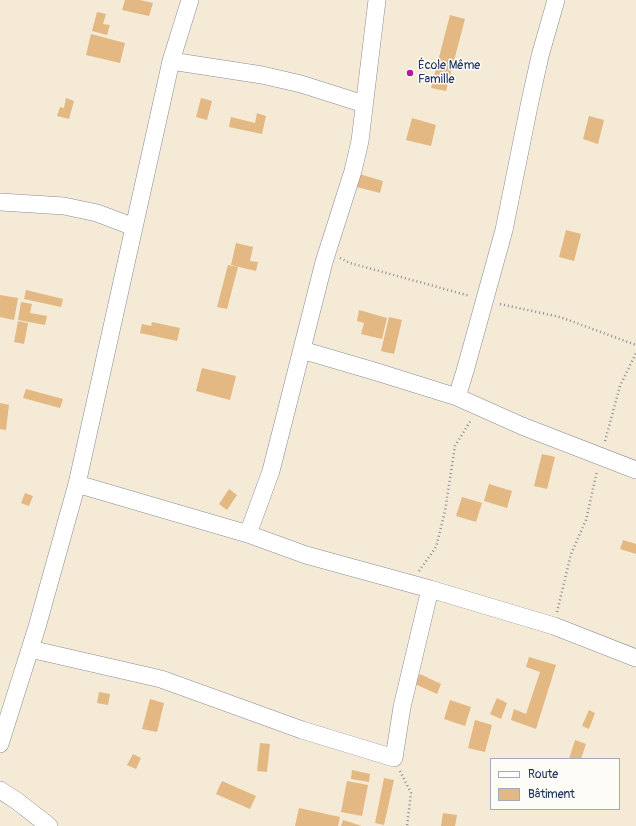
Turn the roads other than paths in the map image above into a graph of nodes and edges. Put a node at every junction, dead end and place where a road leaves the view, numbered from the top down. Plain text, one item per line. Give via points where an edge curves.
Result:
1 (190, 0) edge
2 (377, 0) edge
3 (556, 0) edge
4 (171, 61) junction
5 (364, 104) junction
6 (0, 202) edge
7 (134, 226) junction
8 (302, 350) junction
9 (457, 397) junction
10 (636, 470) edge
11 (77, 484) junction
12 (248, 534) junction
13 (430, 589) junction
14 (30, 649) junction
15 (636, 658) edge
16 (3, 726) edge
17 (0, 744) edge
18 (0, 790) edge
19 (49, 826) edge

1 - 4 street
2 - 5 street
3 - 9 street via 530,99 504,230
4 - 5 street via 262,75 301,84
4 - 7 street
5 - 8 street via 360,141 353,171 327,252
6 - 7 street via 64,206 97,213
7 - 11 street
8 - 9 street
8 - 12 street via 271,471
9 - 10 street
11 - 12 street
11 - 14 street
12 - 13 street via 306,554
13 - 14 street via 402,707 394,758 302,730 161,679
13 - 15 street via 554,626
14 - 16 street
16 - 17 street
18 - 19 street

